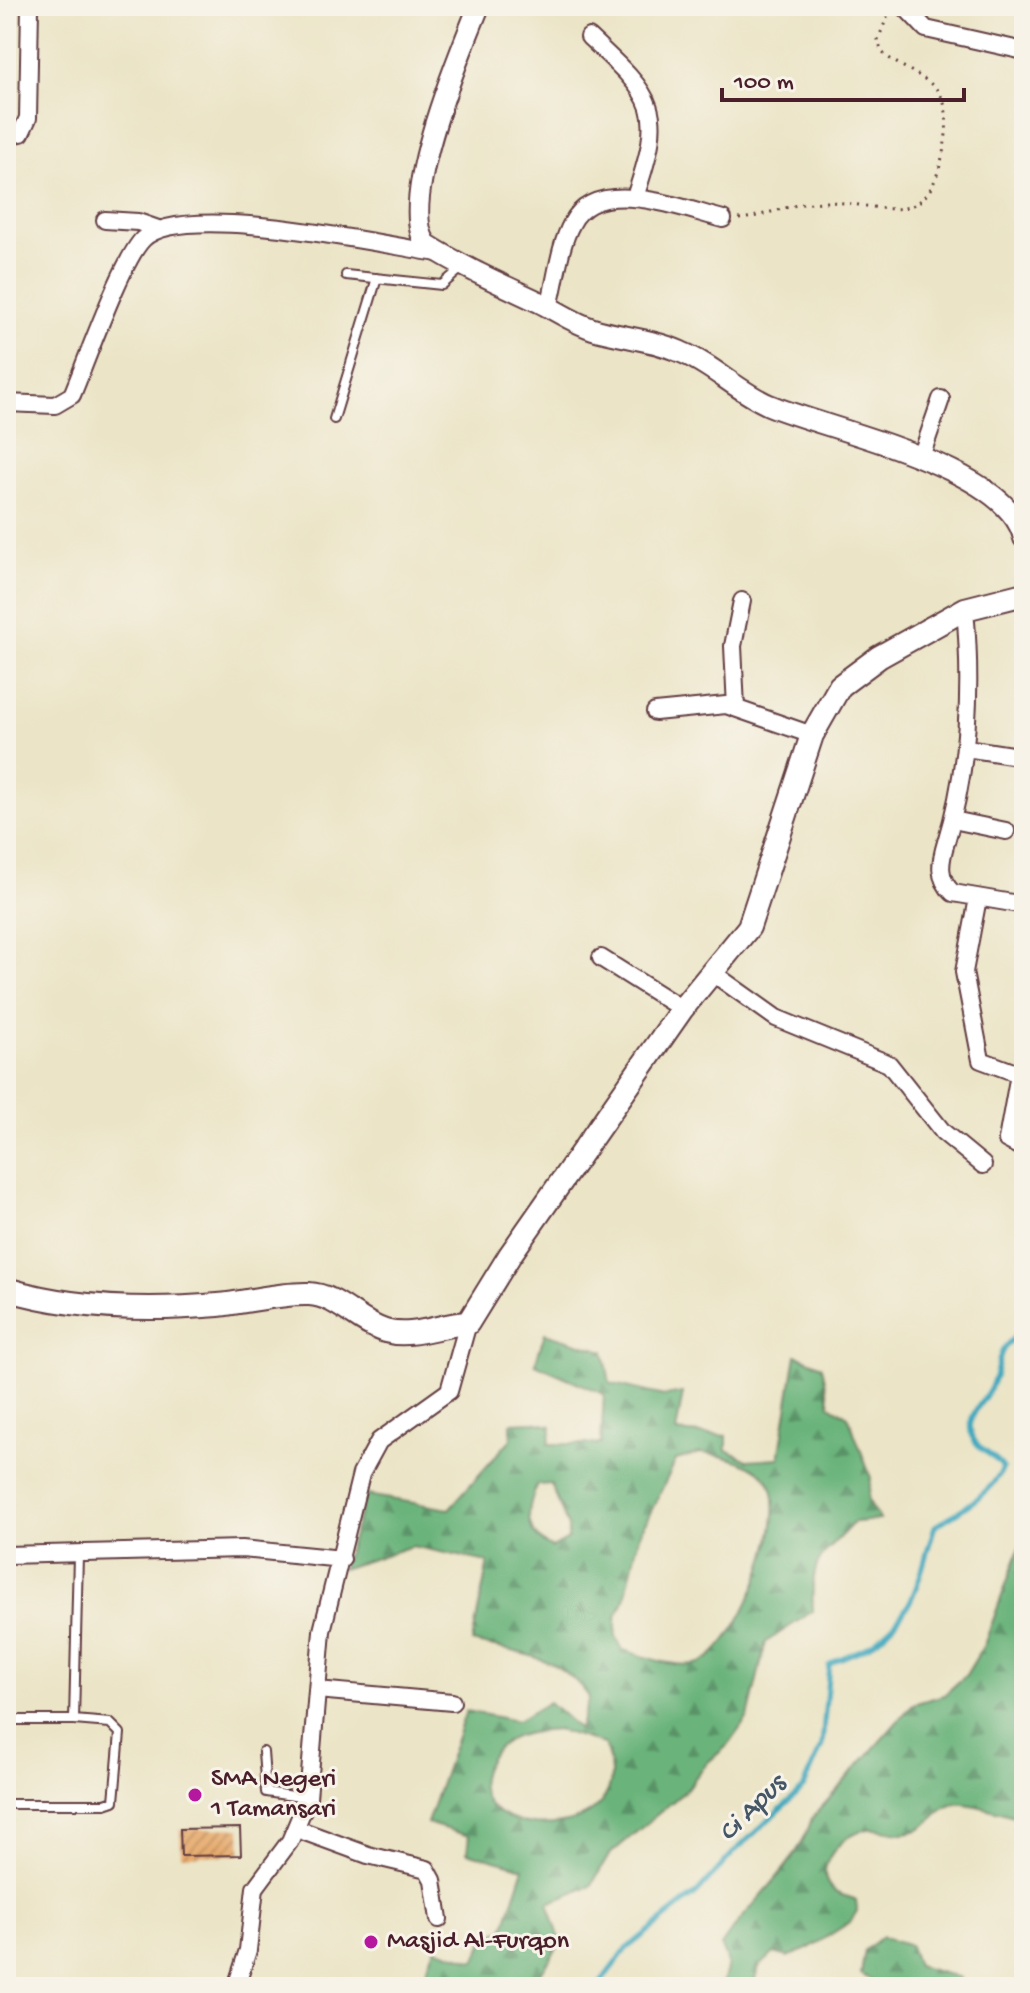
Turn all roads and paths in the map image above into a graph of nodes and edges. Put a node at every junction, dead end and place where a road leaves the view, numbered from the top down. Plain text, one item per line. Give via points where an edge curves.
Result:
1 (30, 6) edge
2 (479, 6) edge
3 (892, 6) edge
4 (904, 6) edge
5 (589, 37) dead end
6 (1024, 51) edge
7 (6, 136) edge
8 (635, 197) junction
9 (723, 219) joint
10 (105, 220) dead end
11 (158, 229) junction
12 (442, 254) junction
13 (465, 266) junction
14 (346, 275) dead end
15 (377, 278) junction
16 (549, 307) junction
17 (941, 399) dead end
18 (6, 403) edge
19 (334, 419) dead end
20 (921, 457) junction
21 (1024, 538) edge
22 (1024, 594) edge
23 (742, 601) dead end
24 (965, 609) junction
25 (736, 708) junction
26 (655, 712) dead end
27 (812, 735) junction
28 (966, 748) junction
29 (1024, 757) edge
30 (953, 820) junction
31 (1006, 831) dead end
32 (978, 898) junction
33 (1024, 905) edge
34 (601, 958) dead end
35 (710, 971) junction
36 (682, 1009) junction
37 (1021, 1075) edge
38 (1024, 1149) edge
39 (983, 1165) dead end
40 (6, 1289) edge
41 (468, 1323) junction
42 (6, 1555) edge
43 (78, 1555) junction
44 (342, 1559) junction
45 (317, 1690) junction
46 (452, 1702) dead end
47 (6, 1720) edge
48 (74, 1720) junction
49 (263, 1752) dead end
50 (308, 1798) junction
51 (6, 1804) edge
52 (297, 1829) junction
53 (439, 1919) dead end
54 (236, 1987) edge

1 - 7 street via 28,118 21,133
2 - 12 street via 437,117 416,218 426,244
3 - 9 path via 878,40 881,51 932,86 944,102 946,140 931,192 924,200 898,208 811,203
4 - 6 street via 926,29
5 - 8 street via 649,102 654,120 651,151
8 - 9 street
8 - 16 street via 597,201 577,214
10 - 11 street
11 - 12 street via 236,223
11 - 18 street via 135,249 72,395 55,405
12 - 13 street
13 - 15 lane via 442,285
13 - 16 street
14 - 15 lane
15 - 19 lane
16 - 20 street via 595,329 648,339 696,358 738,390 781,410
17 - 20 street
20 - 21 street via 1001,502 1018,518
22 - 24 main road
23 - 25 street via 733,646
24 - 27 main road via 851,676 831,698
24 - 28 street via 970,661
25 - 26 street via 717,704
25 - 27 street
27 - 35 main road via 755,917
28 - 29 street
28 - 30 street
30 - 31 street
30 - 32 street via 940,864 945,885 953,893
32 - 33 street
32 - 37 street via 964,972 981,1060
34 - 36 street
35 - 36 main road
35 - 39 street via 776,1018 889,1064 943,1132
36 - 41 main road
37 - 38 street via 1007,1140
40 - 41 main road via 101,1306 154,1307 312,1294 388,1332 416,1334 443,1324
41 - 44 street via 449,1391 371,1452
42 - 43 street
43 - 44 street via 242,1549
43 - 48 lane
44 - 45 street via 326,1609
45 - 46 street
45 - 50 street
47 - 48 lane
48 - 51 lane via 110,1723 120,1733 114,1801
49 - 50 lane via 266,1792
50 - 52 street
52 - 53 street via 427,1869
52 - 54 street via 255,1888 248,1950

